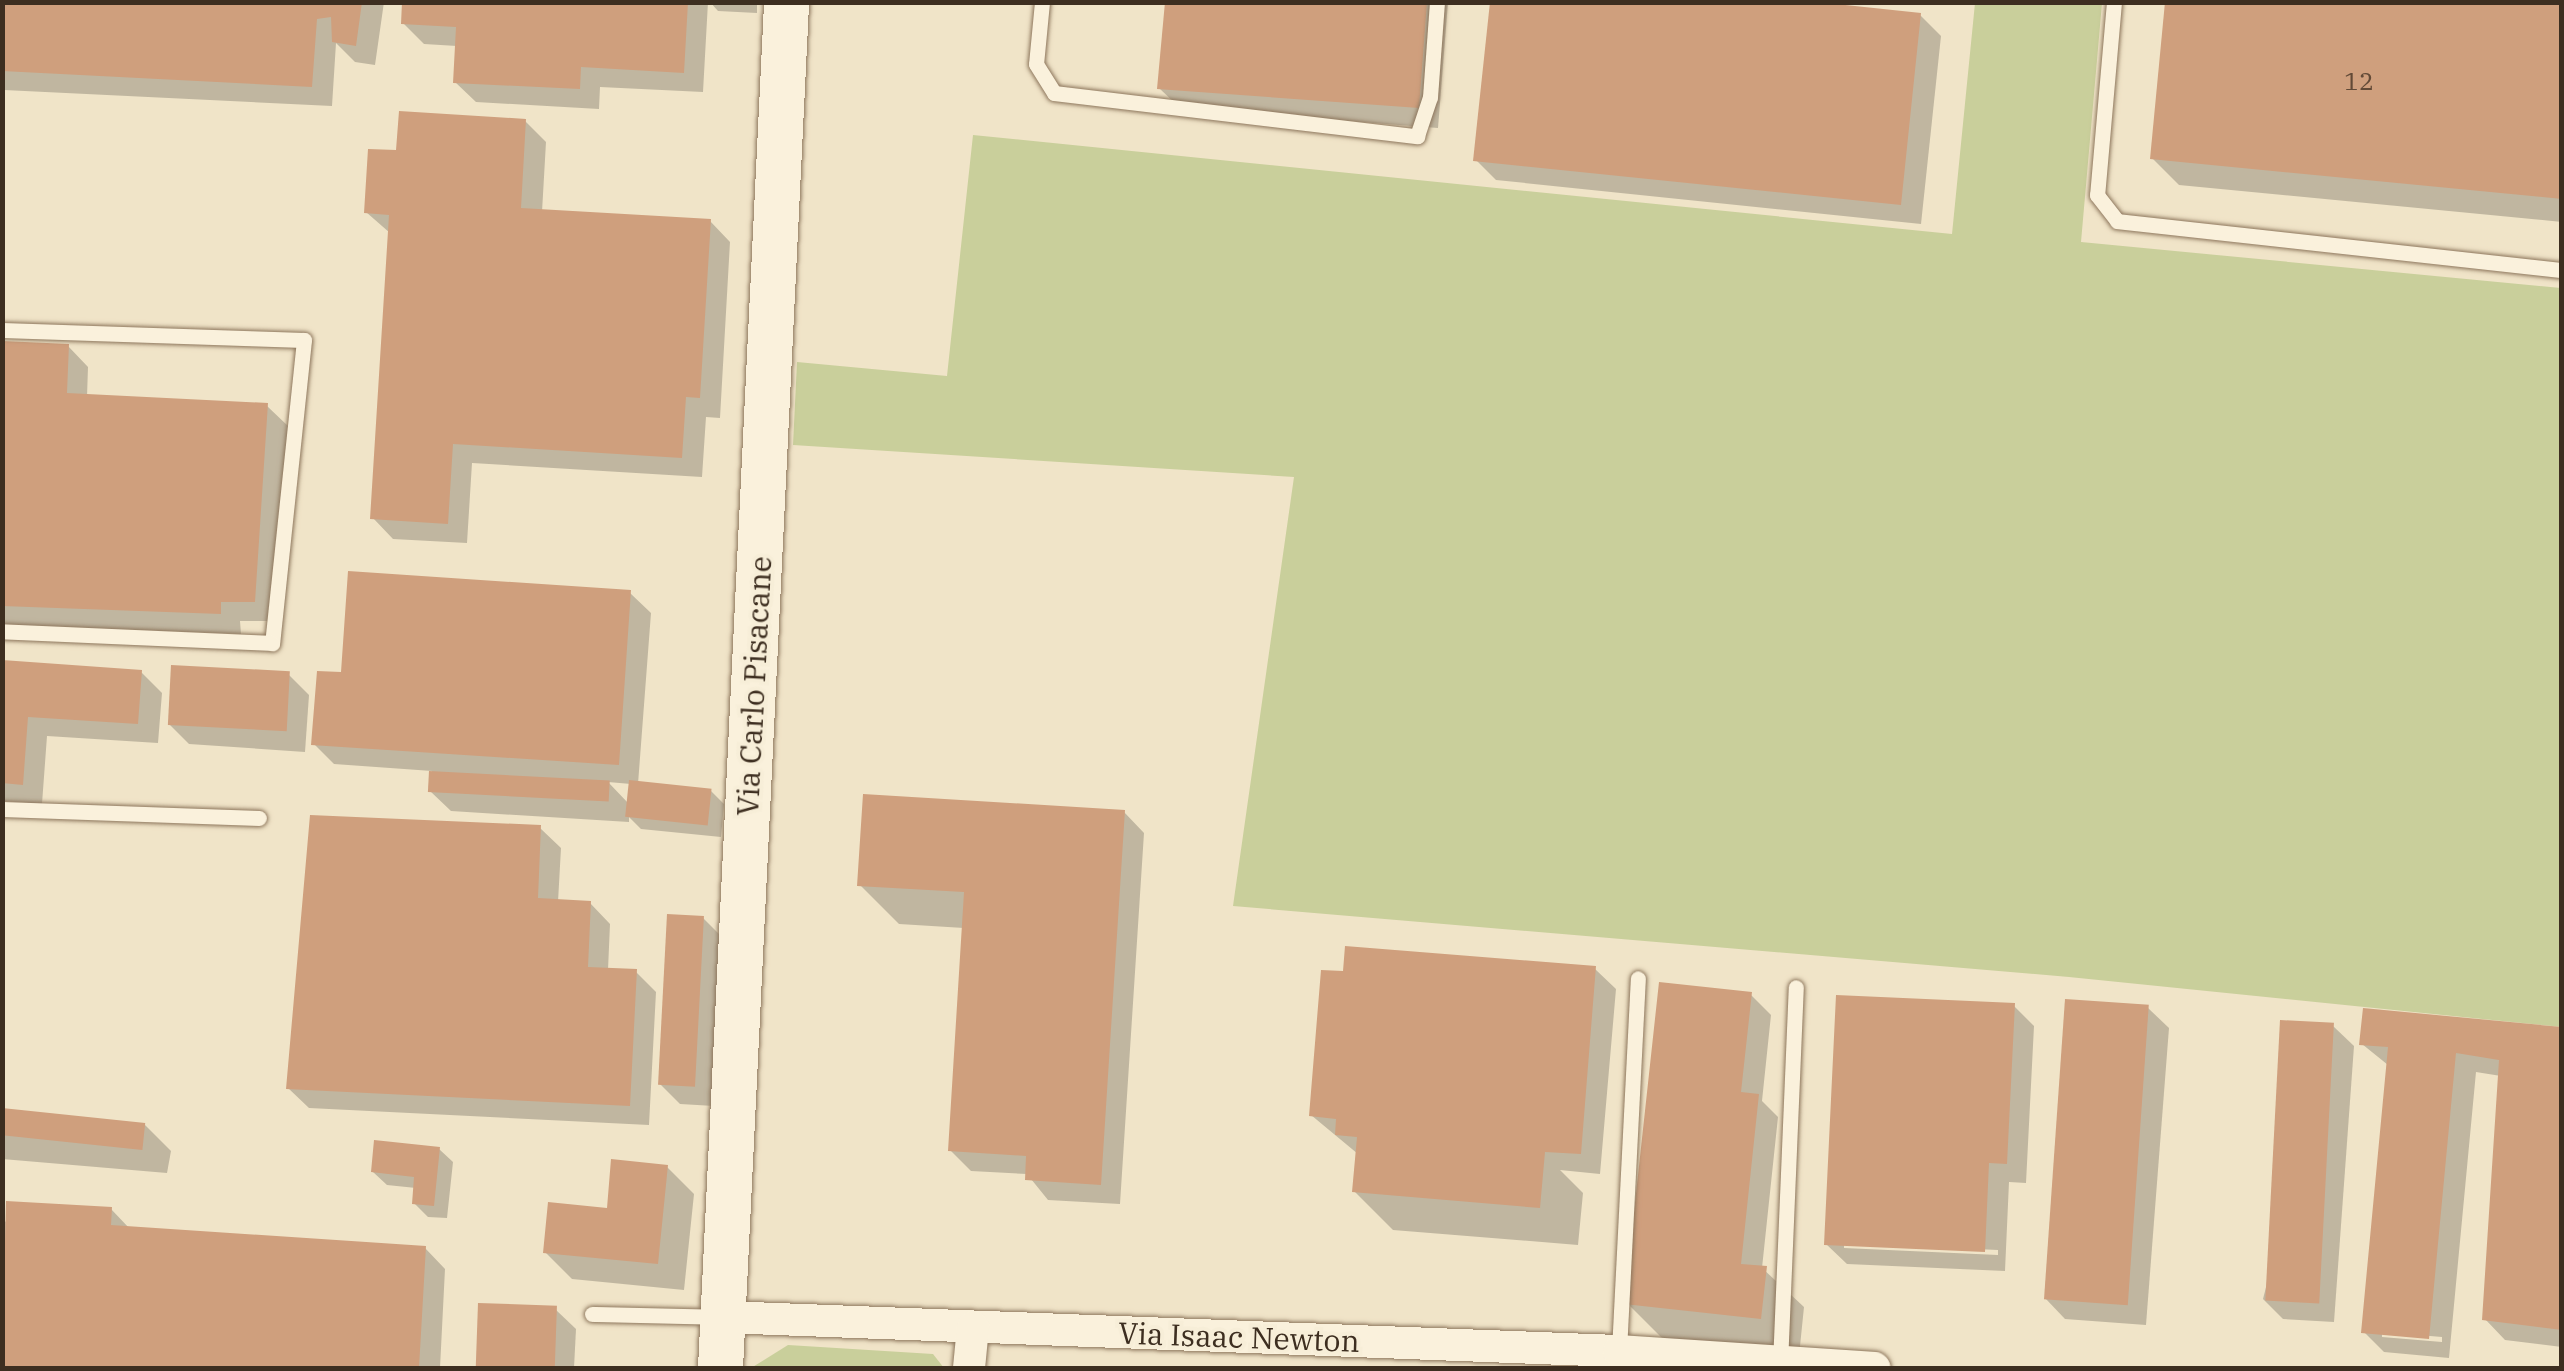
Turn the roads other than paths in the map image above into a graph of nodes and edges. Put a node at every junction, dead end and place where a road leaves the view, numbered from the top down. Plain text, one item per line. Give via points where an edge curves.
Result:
1 (786, 2) edge
2 (1042, 2) edge
3 (1437, 2) edge
4 (2114, 2) edge
5 (2562, 270) edge
6 (2, 330) edge
7 (2, 632) edge
8 (2, 808) edge
9 (259, 818) dead end
10 (1638, 978) dead end
11 (1796, 987) dead end
12 (592, 1314) dead end
13 (724, 1318) junction
14 (973, 1326) junction
15 (1619, 1350) junction
16 (1780, 1364) junction
17 (720, 1368) edge
18 (969, 1368) edge
19 (1874, 1368) edge

1 - 13 street, Via Carlo Pisacane
2 - 3 lane via 1036,64 1054,93 1417,136 1430,97
4 - 5 lane via 2097,195 2117,222
6 - 7 lane via 304,340 272,643
8 - 9 lane
10 - 15 lane
11 - 16 lane
12 - 13 lane
13 - 14 street, Via Isaac Newton
13 - 17 street, Via Carlo Pisacane
14 - 15 street, Via Isaac Newton
14 - 18 street
15 - 16 street, Via Isaac Newton
16 - 19 street, Via Isaac Newton

